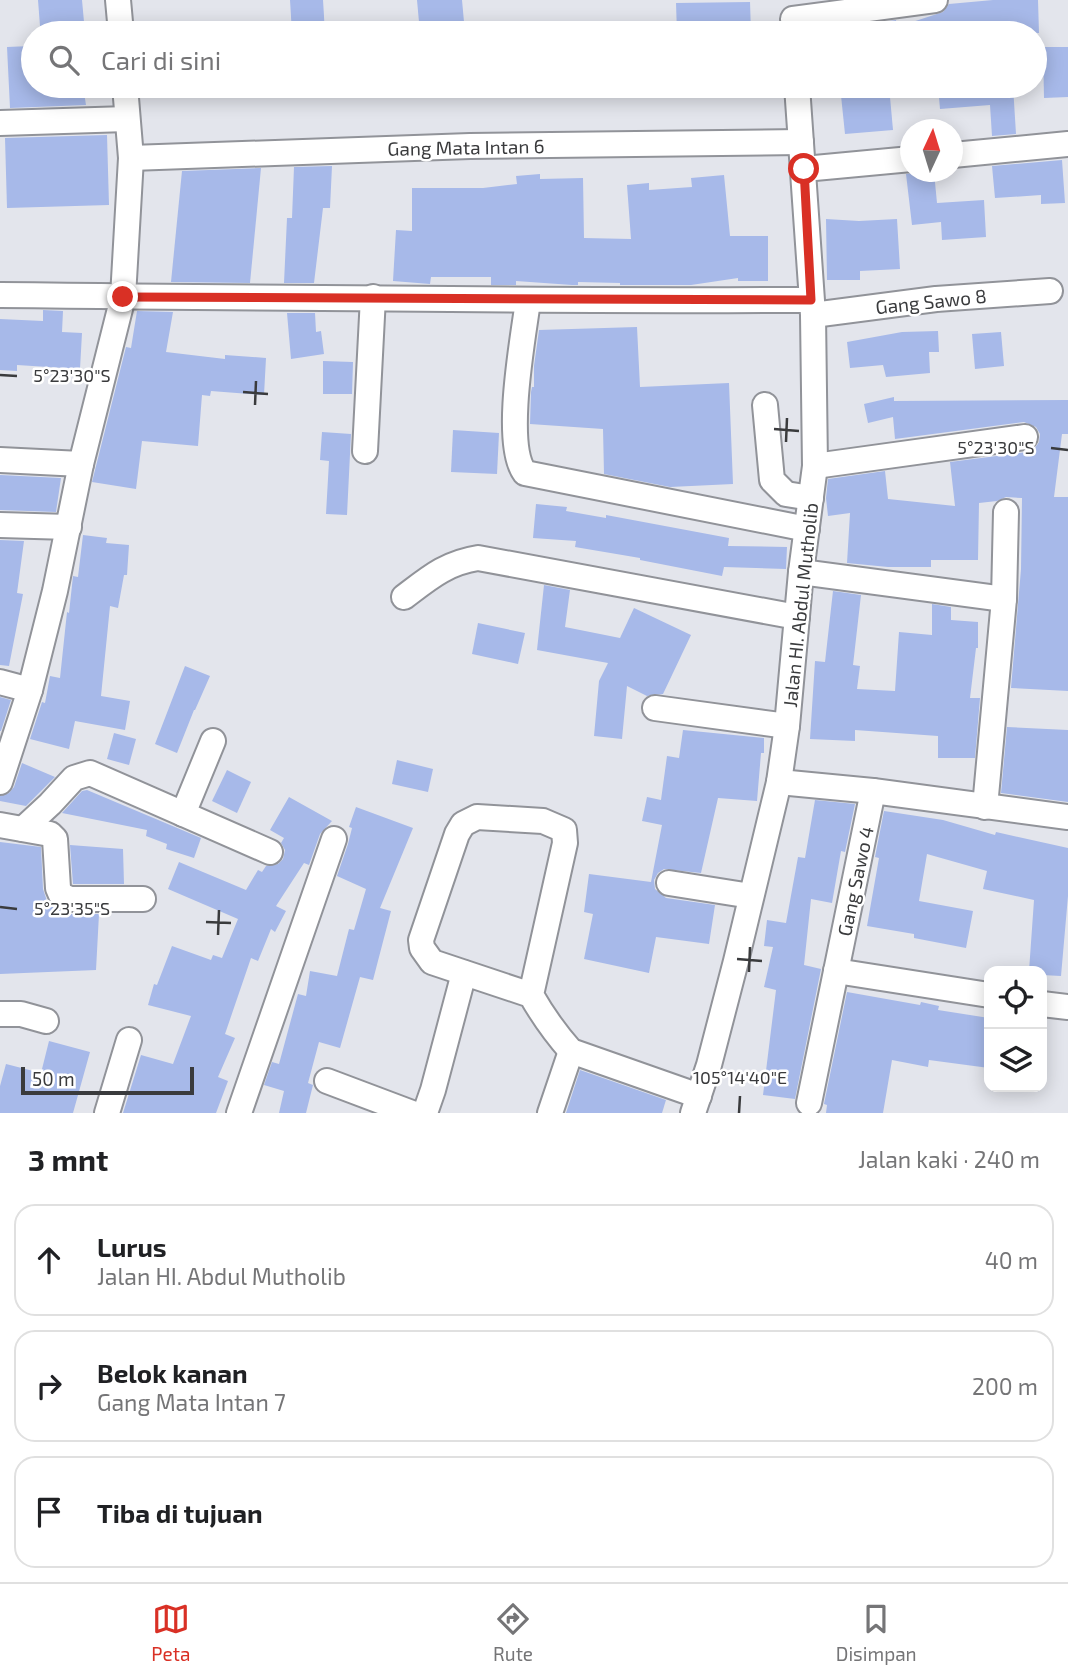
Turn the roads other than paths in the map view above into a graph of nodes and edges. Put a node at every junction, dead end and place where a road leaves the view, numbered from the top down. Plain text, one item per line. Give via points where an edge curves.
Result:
1 (118, 0) edge
2 (935, 0) edge
3 (793, 18) edge
4 (120, 21) edge
5 (126, 98) edge
6 (798, 98) edge
7 (127, 119) junction
8 (0, 122) edge
9 (801, 142) junction
10 (1068, 144) edge
11 (963, 154) edge
12 (131, 158) junction
13 (900, 160) edge
14 (804, 169) junction
15 (1050, 291) dead end
16 (0, 295) edge
17 (123, 297) junction
18 (373, 297) junction
19 (527, 301) junction
20 (812, 307) junction
21 (765, 405) dead end
22 (1025, 437) dead end
23 (365, 451) dead end
24 (0, 460) edge
25 (81, 464) junction
26 (815, 466) junction
27 (811, 498) junction
28 (1006, 512) dead end
29 (0, 525) edge
30 (69, 527) junction
31 (807, 529) junction
32 (801, 572) junction
33 (404, 597) dead end
34 (1004, 598) junction
35 (797, 617) junction
36 (0, 682) edge
37 (30, 690) junction
38 (655, 708) dead end
39 (787, 726) junction
40 (213, 741) dead end
41 (0, 782) edge
42 (779, 782) junction
43 (873, 791) junction
44 (985, 807) junction
45 (183, 814) junction
46 (1068, 817) edge
47 (12, 827) edge
48 (334, 839) dead end
49 (270, 852) dead end
50 (669, 883) dead end
51 (751, 896) junction
52 (143, 899) dead end
53 (836, 971) junction
54 (464, 973) junction
55 (984, 994) edge
56 (531, 995) junction
57 (1047, 1005) edge
58 (1068, 1007) edge
59 (0, 1014) edge
60 (46, 1021) dead end
61 (129, 1040) dead end
62 (572, 1051) junction
63 (327, 1081) dead end
64 (809, 1103) dead end
65 (696, 1104) edge
66 (107, 1113) edge
67 (239, 1113) edge
68 (411, 1113) edge
69 (425, 1113) edge
70 (550, 1113) edge

1 - 4 street
2 - 3 street
5 - 7 street
6 - 9 street, Jalan HI. Abdul Mutholib
7 - 8 street
7 - 12 street
9 - 12 street, Gang Mata Intan 6 via 470,146
9 - 14 street, Jalan HI. Abdul Mutholib
10 - 11 street
12 - 17 street
13 - 14 street
14 - 20 street, Jalan HI. Abdul Mutholib
15 - 20 street, Gang Sawo 8
16 - 17 street, Gang Sawo 8
17 - 18 street, Gang Sawo 8
17 - 25 street
18 - 19 street, Gang Sawo 8
18 - 23 street
19 - 20 street, Gang Sawo 8
19 - 31 street via 515,405 518,456 525,474
20 - 26 street, Jalan HI. Abdul Mutholib
21 - 27 street via 772,480 786,494
22 - 26 street
24 - 25 street
25 - 30 street
26 - 27 street, Jalan HI. Abdul Mutholib
27 - 31 street, Jalan HI. Abdul Mutholib
28 - 34 street
29 - 30 street
30 - 37 street
31 - 32 street, Jalan HI. Abdul Mutholib
32 - 34 street
32 - 35 street, Jalan HI. Abdul Mutholib
33 - 35 street via 442,569 478,558
34 - 44 street
35 - 39 street, Jalan HI. Abdul Mutholib
36 - 37 street
37 - 41 street
38 - 39 street
39 - 42 street, Jalan HI. Abdul Mutholib
40 - 45 street
42 - 43 street
42 - 51 street, Jalan HI. Abdul Mutholib
43 - 44 street
43 - 53 street, Gang Sawo 4
44 - 46 street
45 - 47 street via 90,773 74,778 50,804
45 - 49 street
47 - 52 street via 55,839 61,895 70,899
48 - 67 street
50 - 51 street
51 - 65 street, Jalan HI. Abdul Mutholib
53 - 55 street
53 - 64 street, Gang Sawo 4
54 - 56 street
54 - 56 street via 432,962 421,940 457,834 463,824 477,817 543,821 564,830 565,843
54 - 69 street
56 - 62 street
57 - 58 street
59 - 60 street
61 - 66 street
62 - 65 street
62 - 70 street
63 - 68 street

